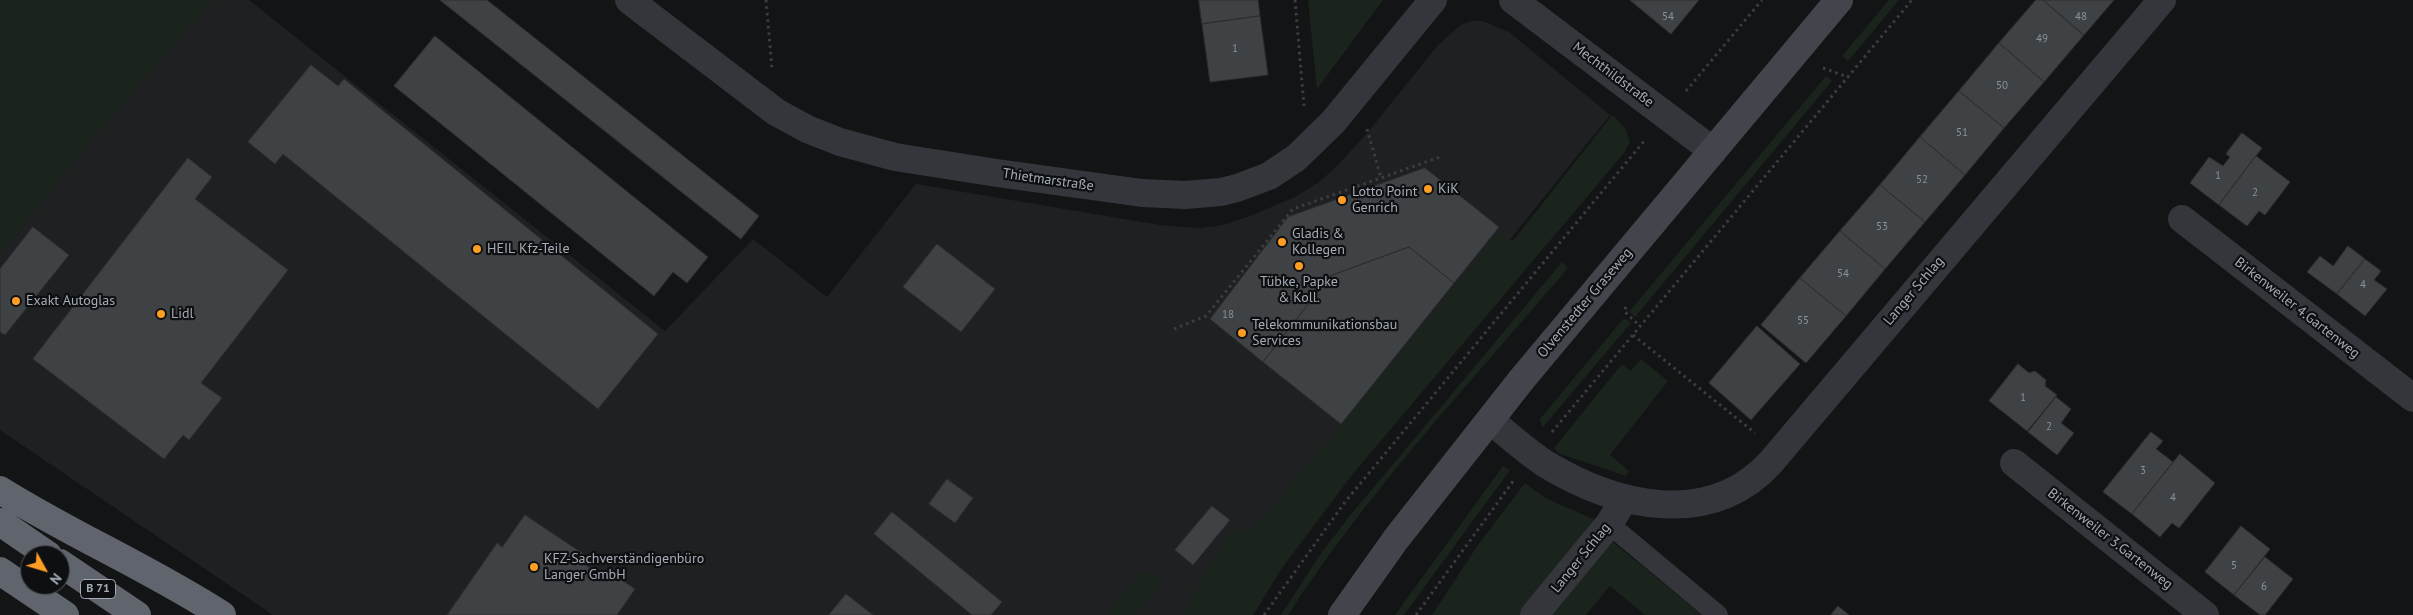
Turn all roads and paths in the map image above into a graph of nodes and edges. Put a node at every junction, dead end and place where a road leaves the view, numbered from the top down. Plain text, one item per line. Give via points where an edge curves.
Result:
1 (629, 0) edge
2 (766, 0) edge
3 (1295, 0) edge
4 (1433, 0) edge
5 (1513, 0) edge
6 (1762, 0) edge
7 (1839, 0) edge
8 (1912, 0) edge
9 (2162, 0) edge
10 (1687, 90) dead end
11 (776, 112) junction
12 (1367, 128) dead end
13 (1642, 144) dead end
14 (1307, 149) junction
15 (1713, 151) junction
16 (1440, 157) dead end
17 (1381, 178) junction
18 (2182, 219) dead end
19 (1174, 329) dead end
20 (1633, 335) junction
21 (2413, 398) edge
22 (1490, 420) junction
23 (1547, 438) dead end
24 (1762, 438) dead end
25 (2014, 463) dead end
26 (1518, 474) dead end
27 (0, 490) edge
28 (1625, 498) junction
29 (0, 522) edge
30 (1609, 524) junction
31 (33, 545) edge
32 (70, 570) edge
33 (0, 571) edge
34 (65, 615) edge
35 (137, 615) edge
36 (222, 615) edge
37 (1264, 615) edge
38 (1342, 615) edge
39 (1416, 615) edge
40 (1534, 615) edge
41 (1718, 615) edge
42 (2205, 615) edge

1 - 11 street, Thietmarstraße
2 - 11 path
3 - 14 path
4 - 14 street, Thietmarstraße
5 - 15 street, Mechthildstraße
6 - 10 path
7 - 15 main road, Olvenstedter Graseweg
8 - 20 path
9 - 28 street, Langer Schlag via 1757,477 1737,490 1703,503 1668,505
11 - 14 street, Thietmarstraße via 840,142 895,157 1156,194 1203,194 1237,188 1284,168
12 - 17 path
13 - 37 path via 1345,502
15 - 22 main road, Olvenstedter Graseweg
16 - 17 path
17 - 19 path via 1292,209 1206,316
18 - 21 street, Birkenweiler 4.Gartenweg
20 - 23 path
20 - 24 path
22 - 28 street, Langer Schlag via 1533,455 1567,476
22 - 38 main road, Olvenstedter Graseweg via 1396,539
25 - 42 street, Birkenweiler 3.Gartenweg
26 - 39 path
27 - 36 highway
28 - 30 street, Langer Schlag
29 - 31 highway
30 - 40 street, Langer Schlag
30 - 41 lane
32 - 35 highway, B 71
33 - 34 highway

